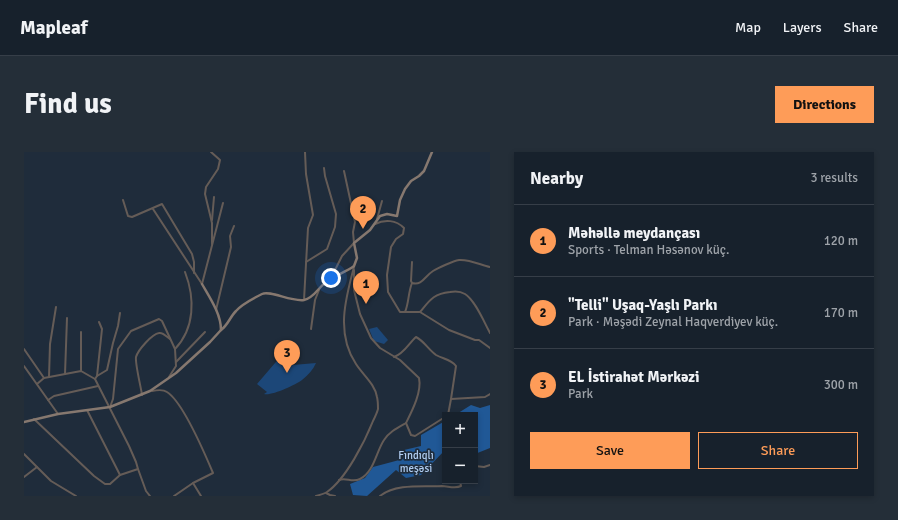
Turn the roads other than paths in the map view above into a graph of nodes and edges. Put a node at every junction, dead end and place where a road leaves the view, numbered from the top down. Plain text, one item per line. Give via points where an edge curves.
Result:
1 (211, 152) edge
2 (305, 152) edge
3 (432, 152) edge
4 (324, 168) dead end
5 (344, 171) dead end
6 (214, 197) dead end
7 (123, 200) dead end
8 (382, 201) dead end
9 (223, 203) dead end
10 (153, 209) junction
11 (377, 219) junction
12 (212, 223) junction
13 (375, 224) junction
14 (234, 226) dead end
15 (354, 243) junction
16 (212, 244) junction
17 (306, 262) junction
18 (412, 262) dead end
19 (490, 267) edge
20 (354, 268) junction
21 (184, 272) dead end
22 (194, 273) junction
23 (331, 278) junction
24 (412, 283) junction
25 (202, 284) junction
26 (320, 288) junction
27 (304, 300) junction
28 (56, 307) dead end
29 (216, 311) junction
30 (405, 312) junction
31 (420, 312) junction
32 (120, 313) dead end
33 (66, 318) dead end
34 (99, 322) dead end
35 (310, 329) dead end
36 (221, 330) junction
37 (81, 332) dead end
38 (205, 332) dead end
39 (490, 332) edge
40 (171, 340) junction
41 (490, 348) edge
42 (24, 349) edge
43 (175, 349) junction
44 (394, 357) junction
45 (176, 362) junction
46 (24, 366) edge
47 (81, 371) junction
48 (65, 374) junction
49 (97, 376) junction
50 (49, 377) junction
51 (44, 378) junction
52 (168, 378) junction
53 (96, 379) junction
54 (37, 384) junction
55 (99, 386) junction
56 (150, 391) junction
57 (490, 394) edge
58 (142, 395) junction
59 (451, 399) junction
60 (48, 400) junction
61 (110, 407) junction
62 (87, 410) junction
63 (449, 412) edge
64 (58, 414) junction
65 (34, 419) junction
66 (442, 420) edge
67 (24, 422) edge
68 (406, 423) junction
69 (24, 454) edge
70 (490, 465) edge
71 (478, 466) edge
72 (37, 467) junction
73 (138, 469) junction
74 (120, 475) junction
75 (24, 477) edge
76 (339, 480) junction
77 (193, 483) junction
78 (461, 484) edge
79 (326, 493) junction
80 (76, 496) edge
81 (150, 496) edge
82 (175, 496) edge
83 (201, 496) edge
84 (316, 496) edge
85 (335, 496) edge
86 (380, 496) edge

1 - 12 street via 220,160 218,169 206,187
2 - 17 street via 313,215 308,228
3 - 11 street via 424,171 405,189 397,216 384,214
4 - 17 street via 336,214 335,227 327,249
5 - 15 street via 355,222
6 - 12 street
7 - 10 street via 130,217
8 - 11 street
9 - 16 street
10 - 22 street
10 - 22 street via 162,204 192,254
11 - 13 street
12 - 16 street
13 - 15 street
13 - 30 street via 389,221 404,227 403,234 390,247 387,275 388,292 400,312
14 - 29 street
15 - 20 street via 357,258
15 - 23 street via 342,256
16 - 25 street
17 - 27 street
18 - 24 street
19 - 24 street via 461,260 433,271 419,283
20 - 23 street
20 - 44 street via 354,290 360,314 371,338
20 - 76 street via 345,304 345,339 356,364 376,394 378,410 364,442
21 - 43 street via 192,311 187,330
22 - 25 street
23 - 26 street
24 - 30 street
25 - 29 street
26 - 27 street
26 - 35 street via 315,300
27 - 36 street via 266,293 239,308
28 - 50 street via 50,344
29 - 36 street
30 - 31 street
31 - 39 street via 436,295 460,292 469,298
31 - 41 street via 449,330 479,340
32 - 49 street via 107,370
33 - 48 street
34 - 49 street via 102,329
36 - 52 street
37 - 47 street
38 - 45 street
40 - 43 street
40 - 58 street via 162,333 157,333 138,352 136,358
40 - 61 street via 162,320 158,319 131,330 118,349
42 - 51 street
43 - 45 street
44 - 59 street via 406,349 416,337 435,354 454,363 456,366
44 - 68 street via 420,381
45 - 52 street
46 - 54 street
47 - 48 street
47 - 53 street
48 - 50 street
49 - 53 street
50 - 51 street
51 - 54 street
52 - 56 street
53 - 55 street
54 - 60 street
55 - 60 street via 54,396
55 - 61 street
56 - 58 street
56 - 77 street via 167,392 177,403 201,444 213,473
57 - 59 street via 485,397
58 - 61 street
59 - 63 street
60 - 64 street
61 - 62 street
61 - 73 street
62 - 64 street
62 - 74 street
64 - 65 street
65 - 67 street
65 - 74 street via 89,472 103,482 110,484
66 - 68 street via 413,436
68 - 76 street via 390,432 363,477 353,481
69 - 72 street
70 - 71 street
72 - 75 street
72 - 80 street via 51,481
73 - 74 street
73 - 81 street
76 - 79 street
77 - 82 street
77 - 83 street
78 - 86 street via 458,488 410,487 388,491
79 - 84 street
79 - 85 street

